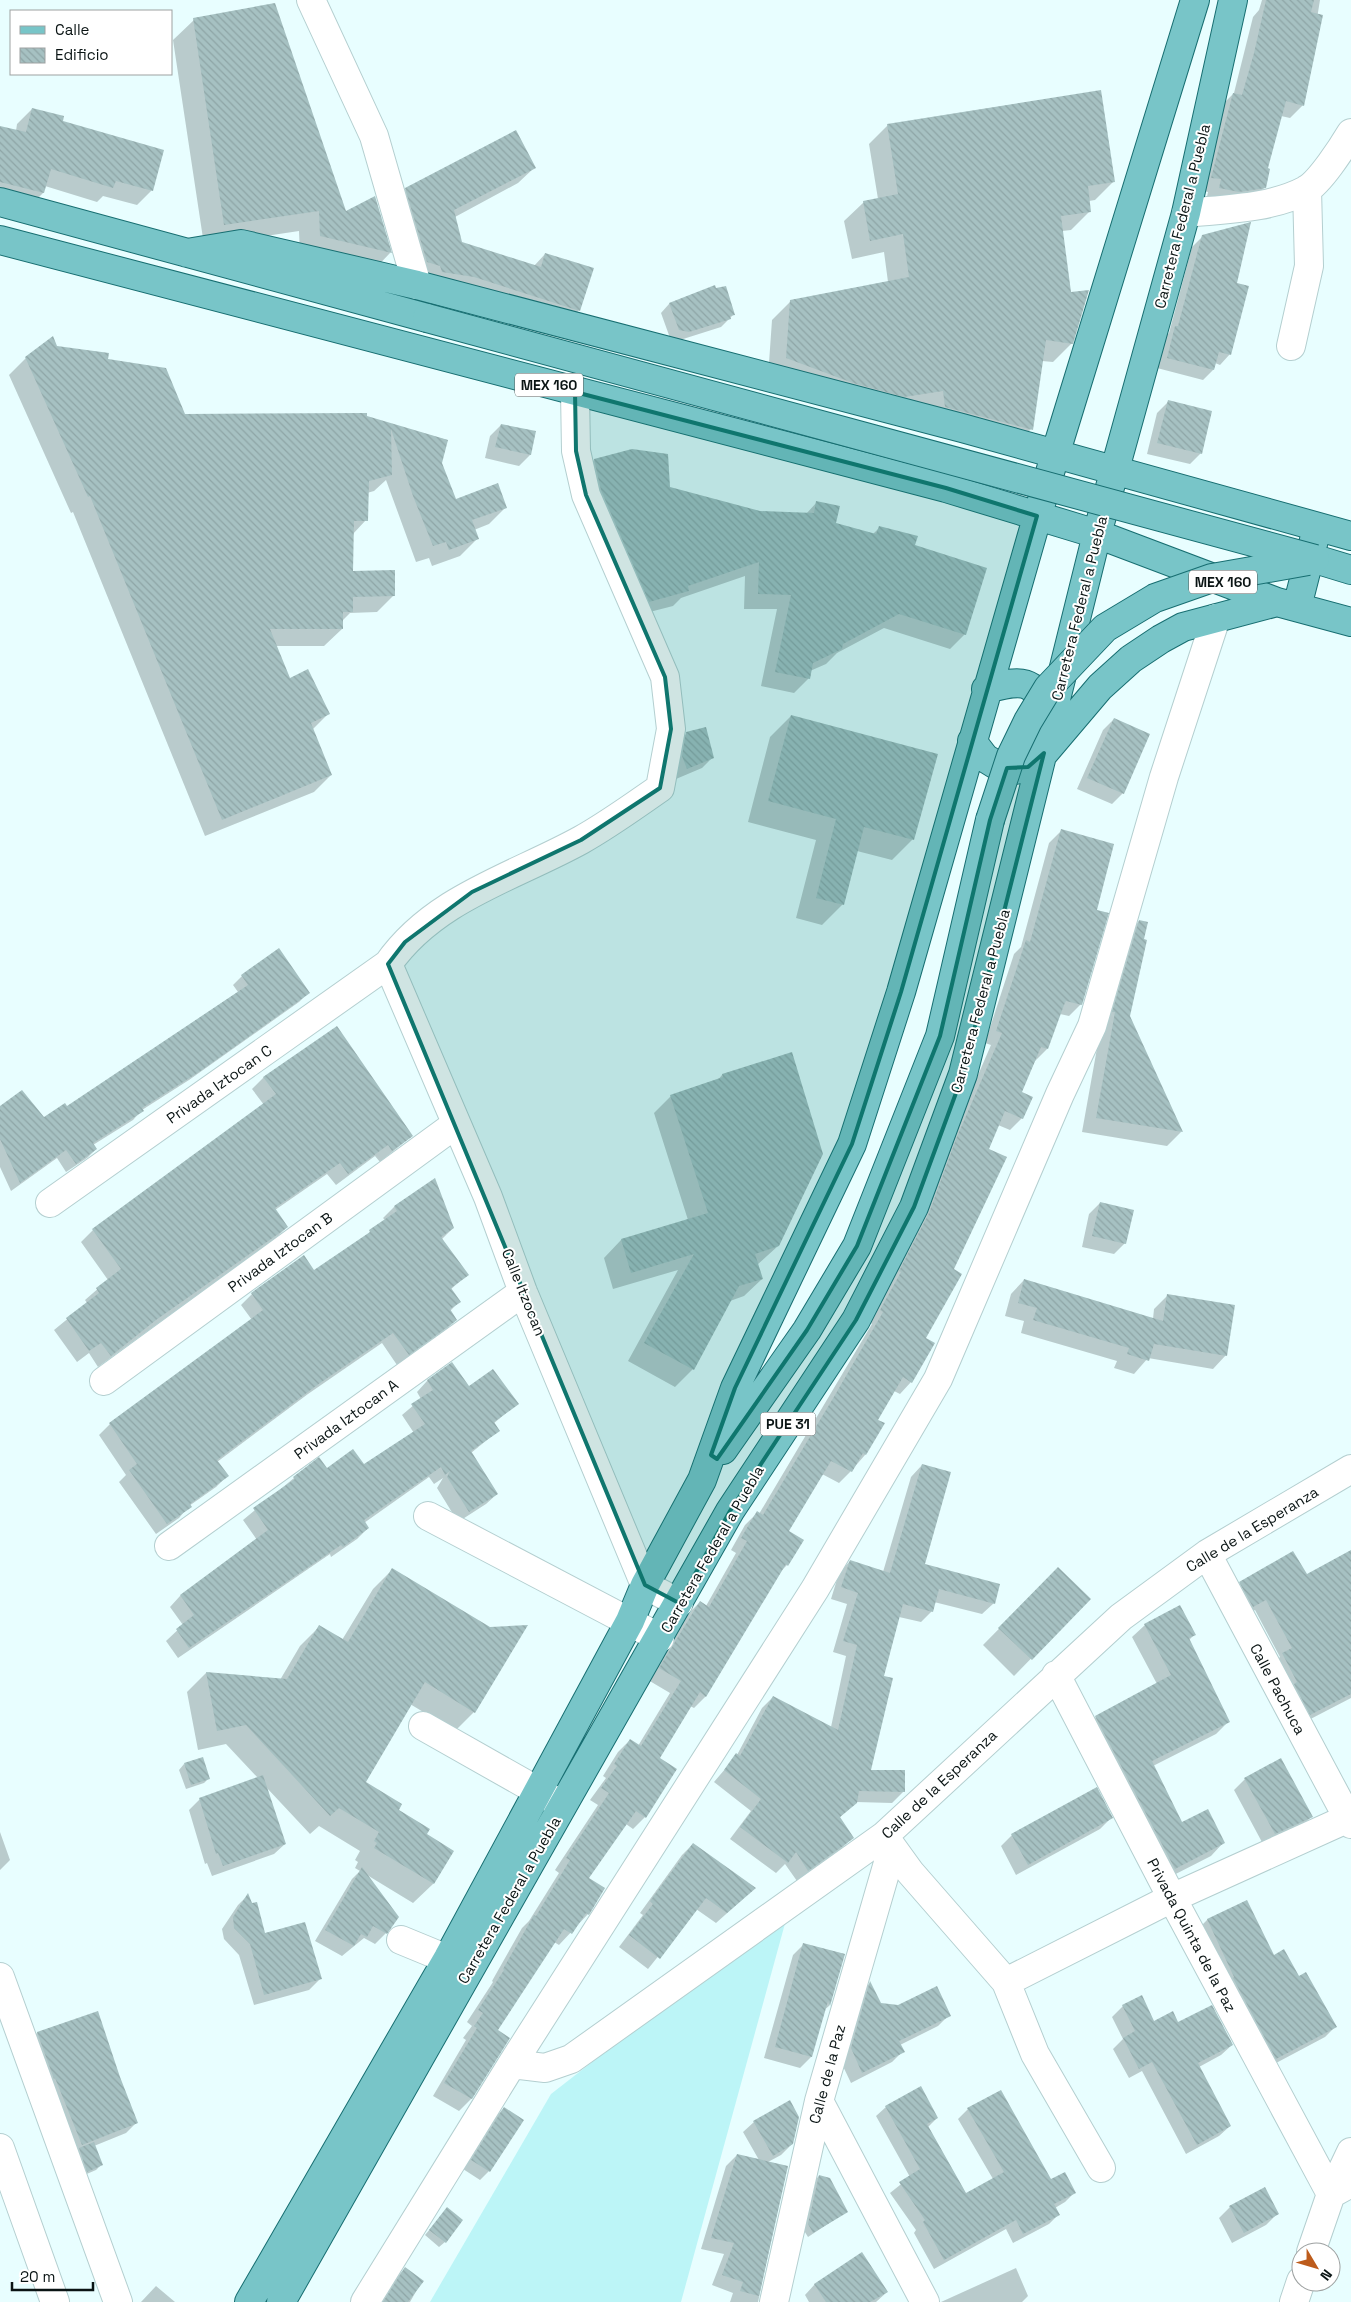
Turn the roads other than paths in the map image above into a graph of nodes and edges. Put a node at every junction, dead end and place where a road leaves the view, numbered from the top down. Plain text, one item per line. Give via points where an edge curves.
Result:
1 (311, 0) edge
2 (1195, 0) edge
3 (1233, 0) edge
4 (1351, 133) edge
5 (1307, 189) junction
6 (0, 202) edge
7 (1186, 213) junction
8 (0, 240) edge
9 (187, 253) junction
10 (417, 285) junction
11 (1291, 346) dead end
12 (575, 392) junction
13 (962, 428) junction
14 (1055, 455) junction
15 (1115, 471) junction
16 (946, 488) junction
17 (1036, 516) junction
18 (1316, 528) junction
19 (1097, 534) junction
20 (1351, 536) edge
21 (1314, 559) junction
22 (1351, 570) edge
23 (1287, 605) junction
24 (1216, 618) junction
25 (1351, 622) edge
26 (986, 689) junction
27 (1053, 711) junction
28 (972, 741) junction
29 (1044, 753) junction
30 (388, 964) junction
31 (456, 1124) junction
32 (50, 1203) dead end
33 (523, 1292) junction
34 (104, 1381) dead end
35 (1351, 1469) edge
36 (702, 1480) junction
37 (428, 1516) dead end
38 (169, 1546) dead end
39 (1206, 1554) junction
40 (646, 1585) junction
41 (679, 1603) junction
42 (630, 1621) junction
43 (660, 1638) junction
44 (1056, 1675) junction
45 (423, 1726) dead end
46 (538, 1791) junction
47 (563, 1806) junction
48 (1350, 1820) edge
49 (888, 1843) junction
50 (1172, 1898) junction
51 (401, 1940) dead end
52 (459, 1963) junction
53 (0, 1977) edge
54 (1006, 1982) junction
55 (512, 2064) junction
56 (819, 2101) junction
57 (0, 2148) edge
58 (1351, 2152) edge
59 (1101, 2168) dead end
60 (1341, 2189) edge
61 (1316, 2242) edge
62 (55, 2302) edge
63 (118, 2302) edge
64 (250, 2302) edge
65 (281, 2302) edge
66 (365, 2302) edge
67 (774, 2302) edge
68 (925, 2302) edge

1 - 10 street via 374,136
2 - 14 main road, Carretera Federal a Puebla / PUE 31
3 - 7 main road, Carretera Federal a Puebla / PUE 31
4 - 5 street via 1338,155
5 - 7 street via 1271,203
5 - 11 street via 1309,266
6 - 9 main road, MEX 160
7 - 15 main road, Carretera Federal a Puebla / PUE 31
8 - 12 main road, MEX 160
9 - 10 main road via 241,244
9 - 21 main road, MEX 160, bridge
10 - 13 main road
12 - 16 main road, MEX 160
12 - 30 street, Privada Iztocan C via 576,451 586,496 665,677 671,729 660,788 581,840 472,892 405,942
13 - 14 main road
13 - 16 main road
14 - 15 main road
14 - 17 main road, Carretera Federal a Puebla / PUE 31
15 - 18 main road
15 - 19 main road, Carretera Federal a Puebla / PUE 31
16 - 17 main road, MEX 160
17 - 19 main road, MEX 160
17 - 26 main road, Carretera Federal a Puebla / PUE 31
18 - 20 main road
18 - 23 main road
19 - 23 main road, MEX 160
19 - 27 main road, Carretera Federal a Puebla / PUE 31
21 - 22 main road, MEX 160
21 - 36 main road, bridge via 1212,578 1155,598 1105,628 1048,688 1012,756 990,820 940,1036 857,1246 807,1330
23 - 24 main road
23 - 25 main road, MEX 160
24 - 29 main road via 1183,627 1131,659 1100,687
24 - 55 street via 1164,777 1092,1026 938,1379 816,1589
26 - 27 main road via 1021,683 1037,689
26 - 28 main road, Carretera Federal a Puebla / PUE 31
27 - 29 main road, Carretera Federal a Puebla / PUE 31
28 - 29 main road via 985,758 998,766 1015,770 1028,767
28 - 36 main road, Carretera Federal a Puebla / PUE 31 via 901,992 852,1144 735,1388
29 - 41 main road, Carretera Federal a Puebla / PUE 31 via 963,1074 914,1207 856,1320 730,1512
30 - 31 street, Calle Itzocan
30 - 32 street, Privada Iztocan C
31 - 33 street, Calle Itzocan via 488,1197
31 - 34 street, Privada Iztocan B
33 - 38 street, Privada Iztocan A
33 - 40 street, Calle Itzocan
35 - 39 street, Calle de la Esperanza
36 - 40 main road, Carretera Federal a Puebla / PUE 31
37 - 42 street
39 - 44 street, Calle de la Esperanza via 1121,1616
39 - 48 street, Calle Pachuca
40 - 41 street
40 - 42 main road, Carretera Federal a Puebla / PUE 31
41 - 43 main road, Carretera Federal a Puebla / PUE 31
42 - 43 street
42 - 46 main road, Carretera Federal a Puebla / PUE 31
43 - 47 main road, Carretera Federal a Puebla / PUE 31
44 - 49 street, Calle de la Esperanza
44 - 50 street, Privada Quinta de la Paz
45 - 46 street
46 - 47 street
46 - 52 main road, Carretera Federal a Puebla / PUE 31
47 - 52 main road, Carretera Federal a Puebla / PUE 31
48 - 50 street
49 - 54 street
49 - 55 street, Calle de la Esperanza via 571,2059 545,2068
49 - 56 street, Calle de la Paz
50 - 54 street
50 - 60 street, Privada Quinta de la Paz
51 - 52 street
52 - 64 main road, Carretera Federal a Puebla / PUE 31
52 - 65 main road, Carretera Federal a Puebla / PUE 31
53 - 63 street
54 - 59 street via 1036,2054
55 - 66 street
56 - 67 street, Calle de la Paz
56 - 68 street
57 - 62 street
58 - 60 street
60 - 61 street

